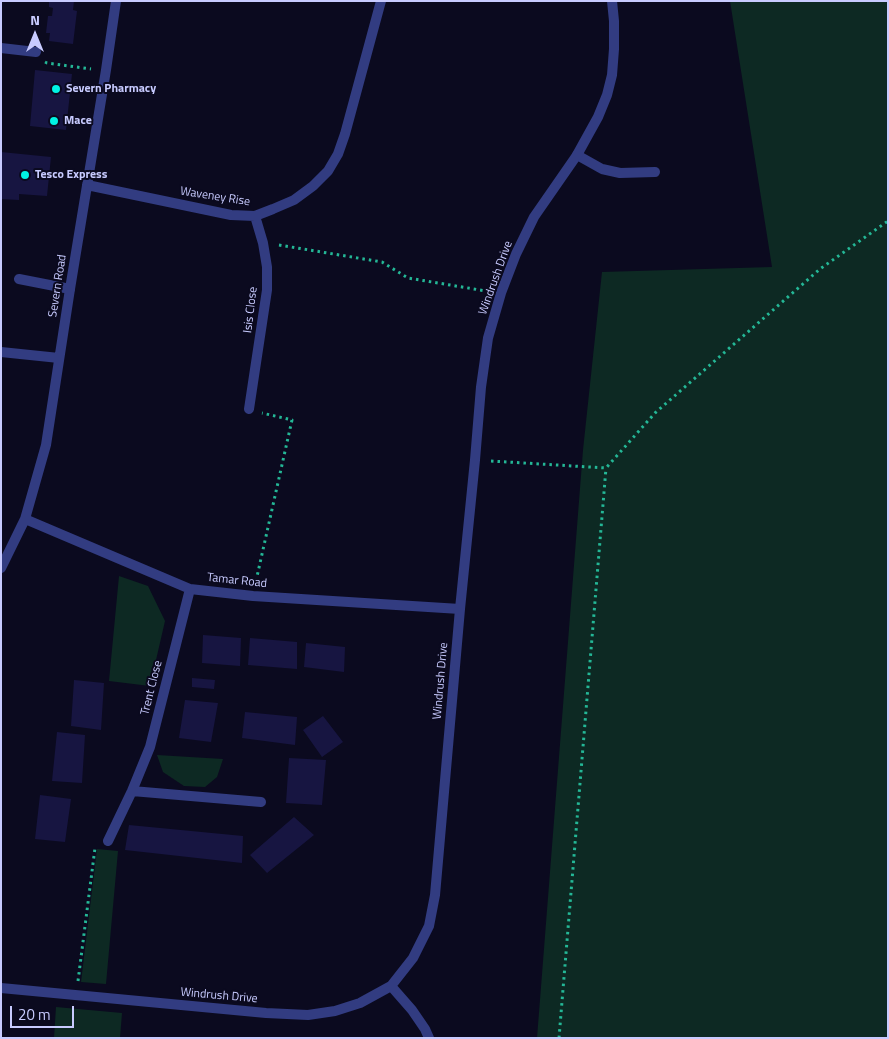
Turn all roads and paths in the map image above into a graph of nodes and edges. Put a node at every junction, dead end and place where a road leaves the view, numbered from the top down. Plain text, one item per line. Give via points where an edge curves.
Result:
1 (116, 1) edge
2 (381, 1) edge
3 (612, 1) edge
4 (1, 48) edge
5 (36, 52) joint
6 (106, 70) junction
7 (577, 155) junction
8 (655, 172) dead end
9 (87, 185) junction
10 (255, 216) junction
11 (888, 221) edge
12 (263, 243) junction
13 (19, 279) dead end
14 (70, 288) junction
15 (501, 294) junction
16 (1, 352) edge
17 (59, 358) junction
18 (249, 409) joint
19 (475, 460) junction
20 (606, 468) junction
21 (25, 519) junction
22 (1, 568) edge
23 (190, 589) junction
24 (252, 596) junction
25 (460, 609) junction
26 (132, 791) junction
27 (261, 802) dead end
28 (108, 841) joint
29 (390, 986) junction
30 (1, 988) edge
31 (76, 995) junction
32 (429, 1038) edge
33 (559, 1038) edge

1 - 6 street, Severn Road
2 - 10 street, Waveney Rise via 338,154 328,171 313,186 294,200
3 - 7 street, Windrush Drive via 612,75 598,117
4 - 5 street
5 - 6 path via 47,63
6 - 9 street, Severn Road
7 - 8 street via 602,169 620,174
7 - 15 street, Windrush Drive via 534,217
9 - 10 street, Waveney Rise
9 - 14 street, Severn Road
10 - 12 street, Isis Close
11 - 20 path via 820,269 655,414
12 - 15 path via 382,262 408,278
12 - 18 street, Isis Close via 267,290
13 - 14 street
14 - 17 street, Severn Road
15 - 19 street, Windrush Drive via 488,338
16 - 17 street
17 - 21 street, Severn Road via 46,445
18 - 24 path via 292,420
19 - 20 path
19 - 25 street, Windrush Drive
20 - 33 path
21 - 22 street, Severn Road
21 - 23 street, Tamar Road
23 - 24 street, Tamar Road
23 - 26 street, Trent Close via 150,747
24 - 25 street, Tamar Road
25 - 29 street, Windrush Drive via 435,895 429,926 413,958
26 - 27 street
26 - 28 street, Trent Close
28 - 31 path via 95,843
29 - 31 street, Windrush Drive via 335,1011 308,1015
29 - 32 street via 412,1010
30 - 31 street, Windrush Drive

